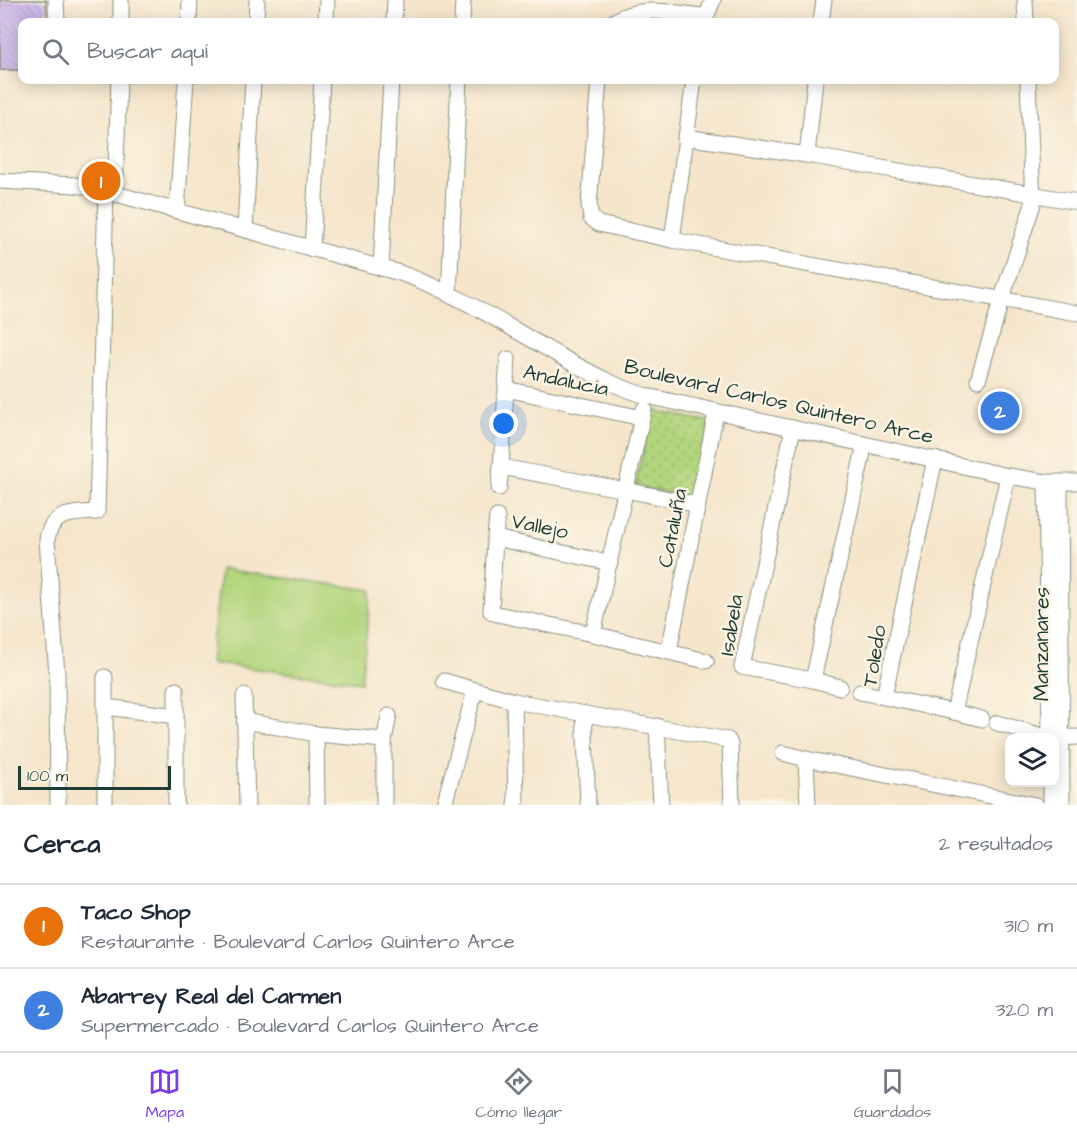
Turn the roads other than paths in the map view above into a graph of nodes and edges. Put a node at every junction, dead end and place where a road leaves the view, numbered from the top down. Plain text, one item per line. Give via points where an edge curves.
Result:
1 (56, 0) edge
2 (121, 0) edge
3 (190, 0) edge
4 (257, 0) edge
5 (327, 0) edge
6 (395, 0) edge
7 (463, 0) edge
8 (713, 0) edge
9 (824, 0) edge
10 (1024, 0) edge
11 (57, 18) edge
12 (121, 18) edge
13 (189, 18) edge
14 (256, 18) edge
15 (326, 18) edge
16 (394, 18) edge
17 (462, 18) edge
18 (620, 18) edge
19 (697, 18) edge
20 (704, 18) edge
21 (822, 18) edge
22 (1026, 18) edge
23 (119, 84) edge
24 (186, 84) edge
25 (253, 84) edge
26 (322, 84) edge
27 (391, 84) edge
28 (459, 84) edge
29 (599, 84) edge
30 (693, 84) edge
31 (815, 84) edge
32 (1028, 84) edge
33 (685, 137) junction
34 (807, 155) junction
35 (0, 182) edge
36 (110, 193) junction
37 (1034, 196) junction
38 (1077, 202) edge
39 (177, 211) junction
40 (245, 229) junction
41 (672, 240) junction
42 (312, 249) junction
43 (381, 268) junction
44 (449, 295) junction
45 (1002, 298) junction
46 (1077, 313) edge
47 (508, 359) dead end
48 (978, 380) dead end
49 (506, 389) junction
50 (647, 396) junction
51 (716, 412) junction
52 (642, 418) junction
53 (793, 428) junction
54 (866, 444) junction
55 (935, 459) junction
56 (501, 467) junction
57 (1008, 476) junction
58 (1053, 482) junction
59 (1077, 482) edge
60 (499, 488) dead end
61 (626, 490) junction
62 (698, 506) junction
63 (497, 517) dead end
64 (495, 538) junction
65 (610, 563) junction
66 (1062, 595) edge
67 (593, 634) junction
68 (669, 651) junction
69 (706, 661) dead end
70 (1070, 666) edge
71 (105, 677) dead end
72 (813, 680) junction
73 (444, 681) dead end
74 (840, 687) dead end
75 (176, 690) dead end
76 (475, 690) junction
77 (860, 692) dead end
78 (244, 696) dead end
79 (884, 697) junction
80 (514, 701) junction
81 (105, 706) junction
82 (954, 712) junction
83 (584, 714) junction
84 (176, 716) junction
85 (389, 716) dead end
86 (245, 721) junction
87 (657, 726) junction
88 (1039, 733) edge
89 (316, 734) junction
90 (1059, 738) edge
91 (384, 740) junction
92 (783, 753) dead end
93 (806, 759) junction
94 (1051, 787) edge
95 (58, 805) edge
96 (105, 805) edge
97 (176, 805) edge
98 (247, 805) edge
99 (317, 805) edge
100 (384, 805) edge
101 (444, 805) edge
102 (516, 805) edge
103 (588, 805) edge
104 (661, 805) edge
105 (732, 805) edge
106 (808, 805) edge
107 (1036, 805) edge
108 (1051, 805) edge
109 (1062, 805) edge

1 - 11 street
2 - 12 street
3 - 13 street
4 - 14 street
5 - 15 street
6 - 16 street
7 - 17 street
8 - 20 street
9 - 21 street
10 - 22 street
18 - 19 street via 645,11
23 - 36 street
24 - 39 street
25 - 40 street
26 - 42 street
27 - 43 street
28 - 44 street
29 - 41 street via 591,218 599,224
30 - 33 street
31 - 34 street
32 - 37 street
33 - 34 street
33 - 41 street
34 - 37 street
35 - 36 street, Boulevard Carlos Quintero Arce via 75,185
36 - 39 street, Boulevard Carlos Quintero Arce
36 - 95 street via 97,512 64,515 48,532 47,540 57,674
37 - 38 street
37 - 45 street
39 - 40 street, Boulevard Carlos Quintero Arce
40 - 42 street, Boulevard Carlos Quintero Arce
41 - 45 street
42 - 43 street, Boulevard Carlos Quintero Arce
43 - 44 street, Boulevard Carlos Quintero Arce via 422,280
44 - 50 street, Boulevard Carlos Quintero Arce via 608,382
45 - 46 street
45 - 48 street
47 - 49 street
49 - 52 street, Andalucia
49 - 56 street, Andalucia
50 - 51 street, Boulevard Carlos Quintero Arce
50 - 52 street
51 - 53 street, Boulevard Carlos Quintero Arce
51 - 62 street, Cataluña
52 - 61 street
53 - 54 street, Boulevard Carlos Quintero Arce
53 - 72 street, Isabela via 735,665
54 - 55 street, Boulevard Carlos Quintero Arce
54 - 72 street
55 - 57 street, Boulevard Carlos Quintero Arce
55 - 79 street, Toledo
56 - 60 street, Andalucia
56 - 61 street
57 - 58 street, Boulevard Carlos Quintero Arce
57 - 82 street
58 - 59 street, Boulevard Carlos Quintero Arce
58 - 66 street, Manzanares
61 - 62 street
61 - 65 street
62 - 68 street, Cataluña
63 - 64 street
64 - 65 street, Vallejo
64 - 67 street, Vallejo via 491,611
65 - 67 street
66 - 70 street, Manzanares
66 - 90 street, Manzanares
67 - 68 street
68 - 69 street
70 - 90 street, Manzanares
71 - 81 street
72 - 74 street, Isabela
73 - 76 street
75 - 84 street
76 - 80 street
76 - 101 street
77 - 79 street
78 - 86 street
79 - 82 street, Toledo
80 - 83 street
80 - 102 street
81 - 84 street
81 - 96 street
82 - 88 street, Toledo
83 - 87 street
83 - 103 street
84 - 97 street
85 - 91 street
86 - 89 street
86 - 98 street
87 - 104 street
87 - 105 street via 729,741
89 - 91 street
89 - 99 street
90 - 109 street, Manzanares
91 - 100 street
92 - 93 street
93 - 106 street
93 - 107 street
94 - 108 street

